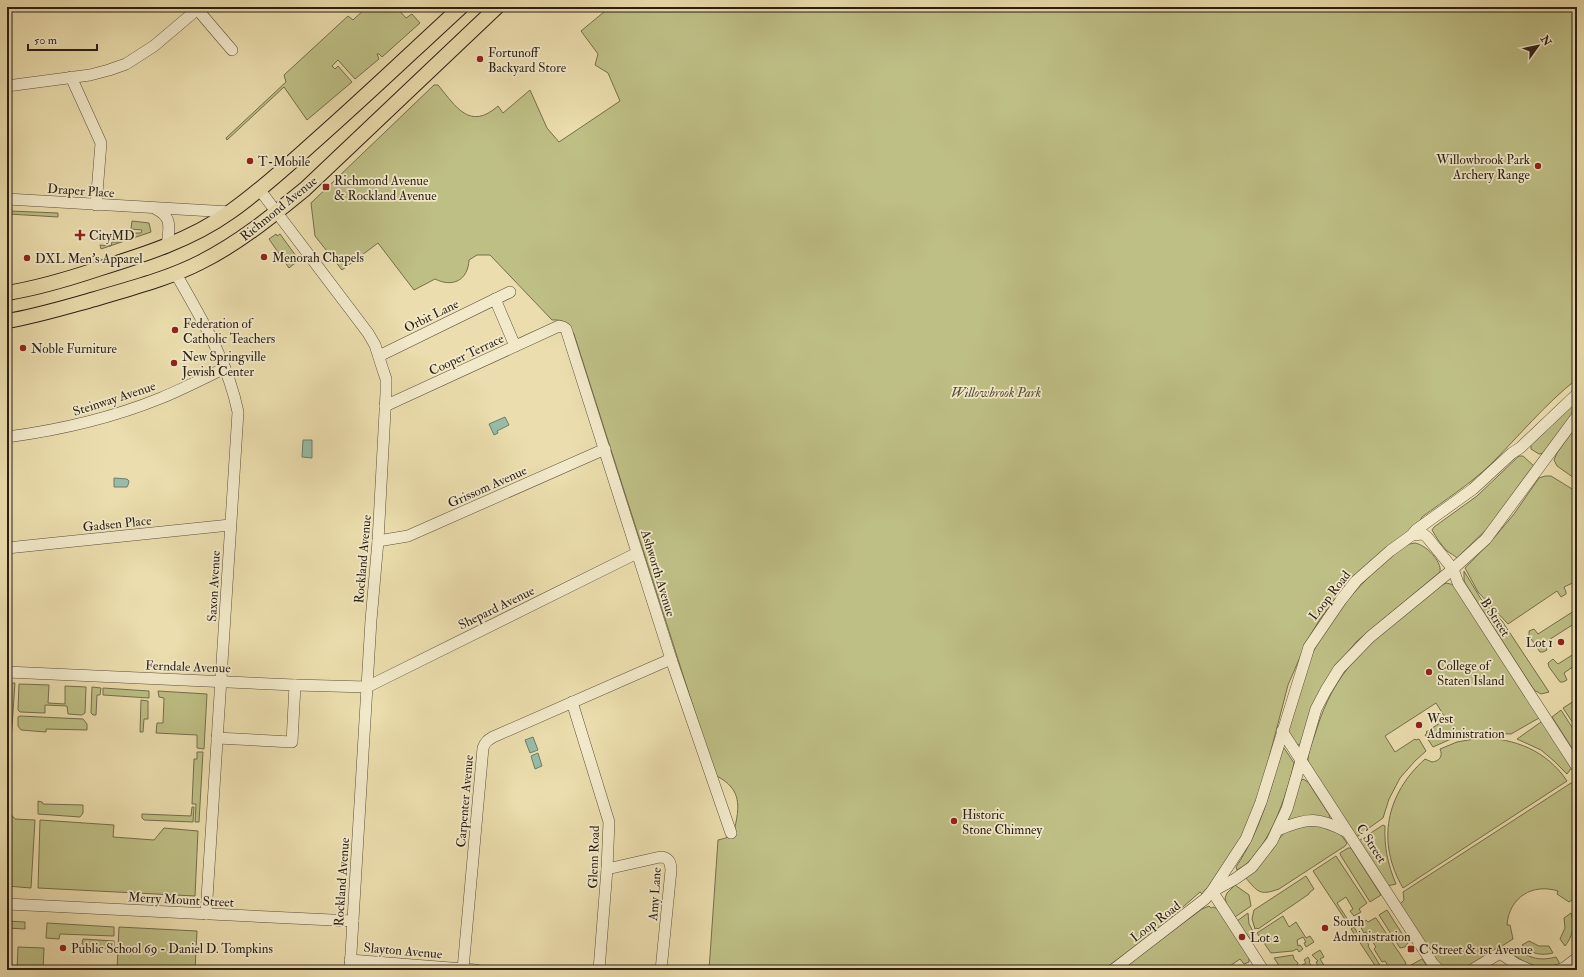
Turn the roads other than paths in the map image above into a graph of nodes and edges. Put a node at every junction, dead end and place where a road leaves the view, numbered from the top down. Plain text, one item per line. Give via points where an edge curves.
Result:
1 (461, 7) edge
2 (497, 7) edge
3 (199, 8) edge
4 (232, 50) dead end
5 (71, 77) junction
6 (7, 86) edge
7 (259, 189) junction
8 (7, 199) edge
9 (96, 205) junction
10 (153, 208) junction
11 (230, 212) junction
12 (277, 212) junction
13 (167, 246) junction
14 (176, 274) junction
15 (510, 292) dead end
16 (7, 293) edge
17 (495, 299) junction
18 (7, 321) edge
19 (558, 326) joint
20 (515, 346) junction
21 (379, 356) junction
22 (225, 368) junction
23 (1577, 394) edge
24 (385, 406) junction
25 (1577, 416) edge
26 (7, 437) edge
27 (605, 449) junction
28 (230, 525) junction
29 (1412, 535) junction
30 (378, 541) junction
31 (7, 548) edge
32 (638, 552) junction
33 (1453, 569) junction
34 (671, 659) junction
35 (7, 672) edge
36 (220, 681) junction
37 (295, 685) junction
38 (367, 687) junction
39 (572, 702) junction
40 (1282, 731) junction
41 (217, 738) junction
42 (1301, 759) junction
43 (1577, 767) edge
44 (1278, 830) junction
45 (1348, 832) junction
46 (731, 833) dead end
47 (608, 868) junction
48 (1212, 891) junction
49 (7, 904) edge
50 (206, 914) junction
51 (353, 921) junction
52 (1577, 958) edge
53 (350, 965) edge
54 (463, 969) junction
55 (476, 970) edge
56 (599, 970) edge
57 (661, 970) edge
58 (1113, 970) edge
59 (1263, 970) edge
60 (1439, 970) edge
61 (1472, 970) edge
62 (1530, 970) edge
63 (1558, 970) edge

1 - 7 main road, Richmond Avenue
2 - 12 main road, Richmond Avenue via 305,189
3 - 4 street
3 - 5 street via 154,46 126,64 97,73
5 - 6 street
5 - 9 street via 101,143
7 - 11 main road, Richmond Avenue
7 - 12 street, Rockland Avenue
8 - 9 street, Draper Place
9 - 10 street, Draper Place
10 - 11 street, Draper Place
10 - 13 street via 166,215 168,220
11 - 13 main road, Richmond Avenue via 201,230
12 - 14 main road, Richmond Avenue via 233,244
12 - 21 street, Rockland Avenue via 368,333
13 - 16 main road, Richmond Avenue via 66,279
14 - 18 main road, Richmond Avenue via 49,312
14 - 22 street, Saxon Avenue
15 - 17 street, Orbit Lane
17 - 20 street
17 - 21 street, Orbit Lane
19 - 20 street, Cooper Terrace
19 - 27 street, Ashworth Avenue via 566,330
20 - 24 street, Cooper Terrace
21 - 24 street, Rockland Avenue via 386,379
22 - 26 street, Steinway Avenue via 161,398 102,418
22 - 28 street, Saxon Avenue via 238,412
23 - 29 street, Loop Road via 1473,489
24 - 30 street, Rockland Avenue
25 - 33 street, Loop Road via 1486,539
27 - 30 street, Grissom Avenue via 408,536
27 - 32 street, Ashworth Avenue
28 - 31 street, Gadsen Place
28 - 36 street, Saxon Avenue
29 - 33 street, B Street via 1423,534 1427,537
29 - 40 street, Loop Road via 1356,581 1330,615 1309,647
30 - 38 street, Rockland Avenue
32 - 34 street, Ashworth Avenue
32 - 38 street, Shepard Avenue
33 - 42 street, Loop Road via 1370,637 1339,669 1316,709
33 - 43 street, B Street via 1458,583
34 - 39 street, Carpenter Avenue
34 - 46 street, Ashworth Avenue
35 - 36 street, Ferndale Avenue
36 - 37 street, Ferndale Avenue
36 - 41 street, Saxon Avenue
37 - 38 street, Ferndale Avenue
37 - 41 street via 292,742
38 - 51 street, Rockland Avenue
39 - 47 street, Glenn Road via 609,822
39 - 54 street, Carpenter Avenue via 493,737 483,748
40 - 42 street, C Street
40 - 48 street, Loop Road via 1261,802 1246,839
41 - 50 street, Saxon Avenue
42 - 44 street, Loop Road via 1287,809
42 - 45 street, C Street
44 - 45 street via 1296,822 1316,820
44 - 48 street, Loop Road via 1266,851 1252,867
45 - 60 street, C Street
47 - 56 street, Glenn Road
47 - 57 street, Amy Lane via 660,857 669,861 671,870
48 - 58 street, Loop Road via 1194,908
48 - 59 street
49 - 50 street, Merry Mount Street
50 - 51 street, Merry Mount Street
51 - 53 street, Rockland Avenue
52 - 63 street
53 - 54 street, Slayton Avenue
54 - 55 street, Slayton Avenue
61 - 62 street via 1500,953

